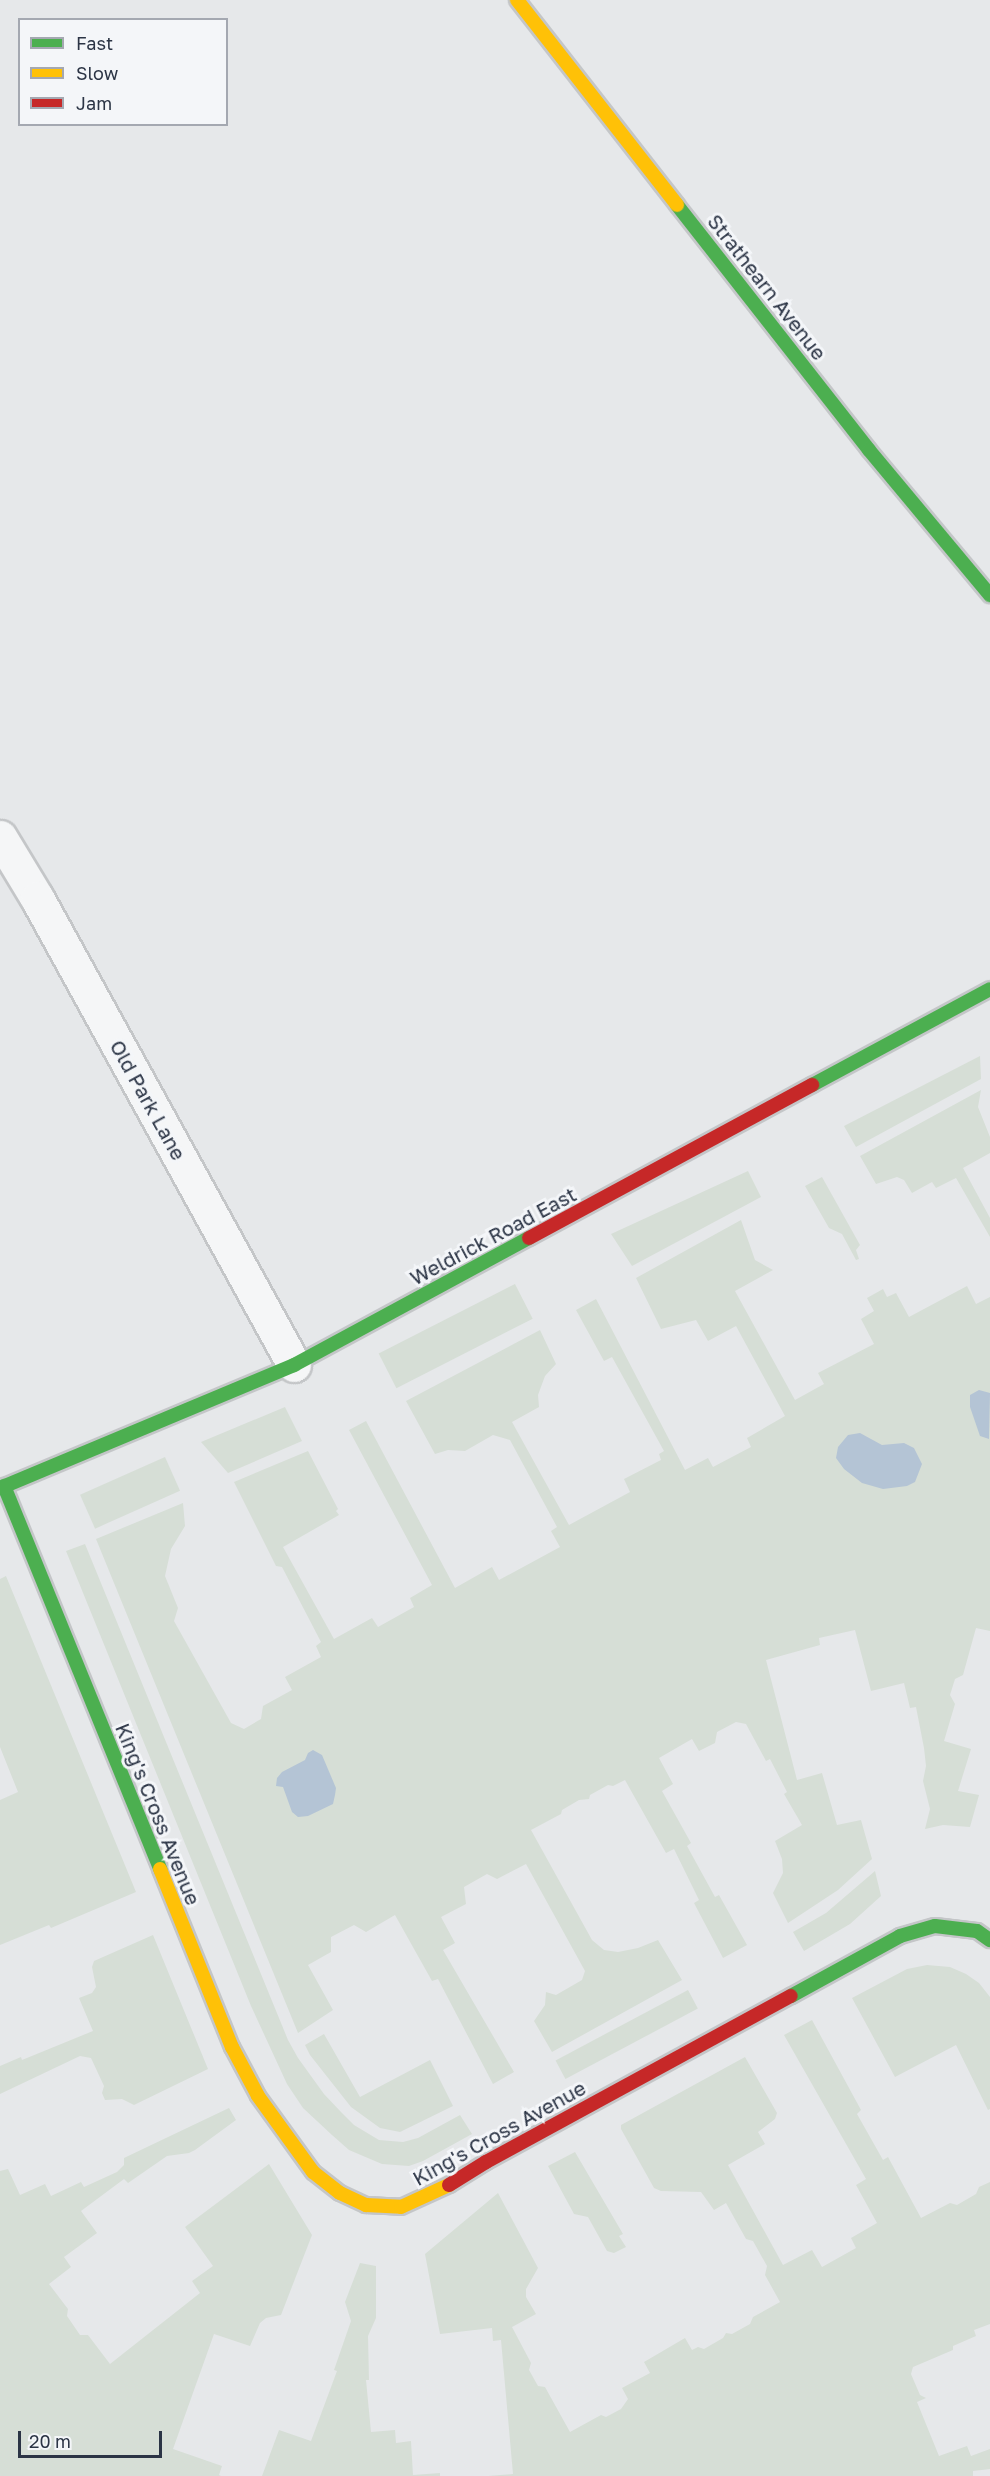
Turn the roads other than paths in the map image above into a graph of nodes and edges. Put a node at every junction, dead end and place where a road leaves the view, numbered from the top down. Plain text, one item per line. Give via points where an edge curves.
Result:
1 (517, 0) edge
2 (990, 596) edge
3 (0, 837) edge
4 (990, 989) edge
5 (294, 1365) junction
6 (2, 1487) edge
7 (990, 1940) edge

1 - 2 street, Strathearn Avenue via 869,450
3 - 5 street, Old Park Lane via 43,908
4 - 5 street, Weldrick Road East
5 - 6 street, Weldrick Road East
6 - 7 street, King's Cross Avenue via 232,2047 258,2096 313,2172 340,2193 366,2205 401,2207 436,2193 900,1936 935,1926 977,1931

